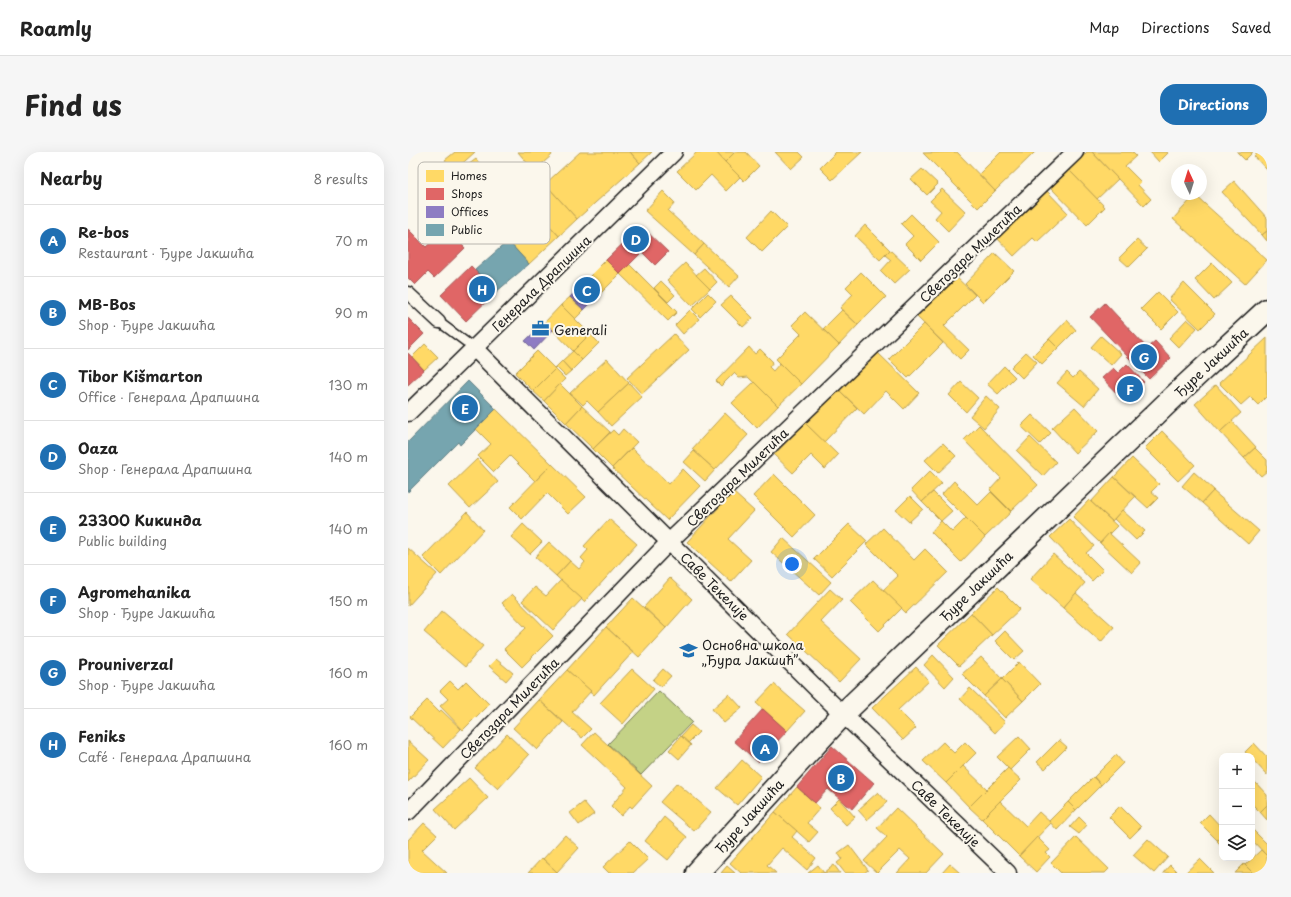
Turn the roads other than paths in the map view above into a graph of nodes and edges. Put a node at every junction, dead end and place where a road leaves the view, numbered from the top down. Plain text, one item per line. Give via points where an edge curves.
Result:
1 (674, 152) edge
2 (1075, 152) edge
3 (408, 293) edge
4 (1267, 310) edge
5 (439, 322) joint
6 (474, 348) junction
7 (408, 414) edge
8 (670, 541) junction
9 (842, 714) junction
10 (408, 812) edge
11 (697, 873) edge
12 (1008, 873) edge

1 - 6 street, Генерала Драпшина
2 - 8 street, Светозара Милетића
3 - 5 street
4 - 9 main road, Ђуре Јакшића
5 - 6 lane
6 - 7 street, Генерала Драпшина
6 - 8 street, Саве Текелије
8 - 9 street, Саве Текелије
8 - 10 street, Светозара Милетића
9 - 11 main road, Ђуре Јакшића
9 - 12 street, Саве Текелије

